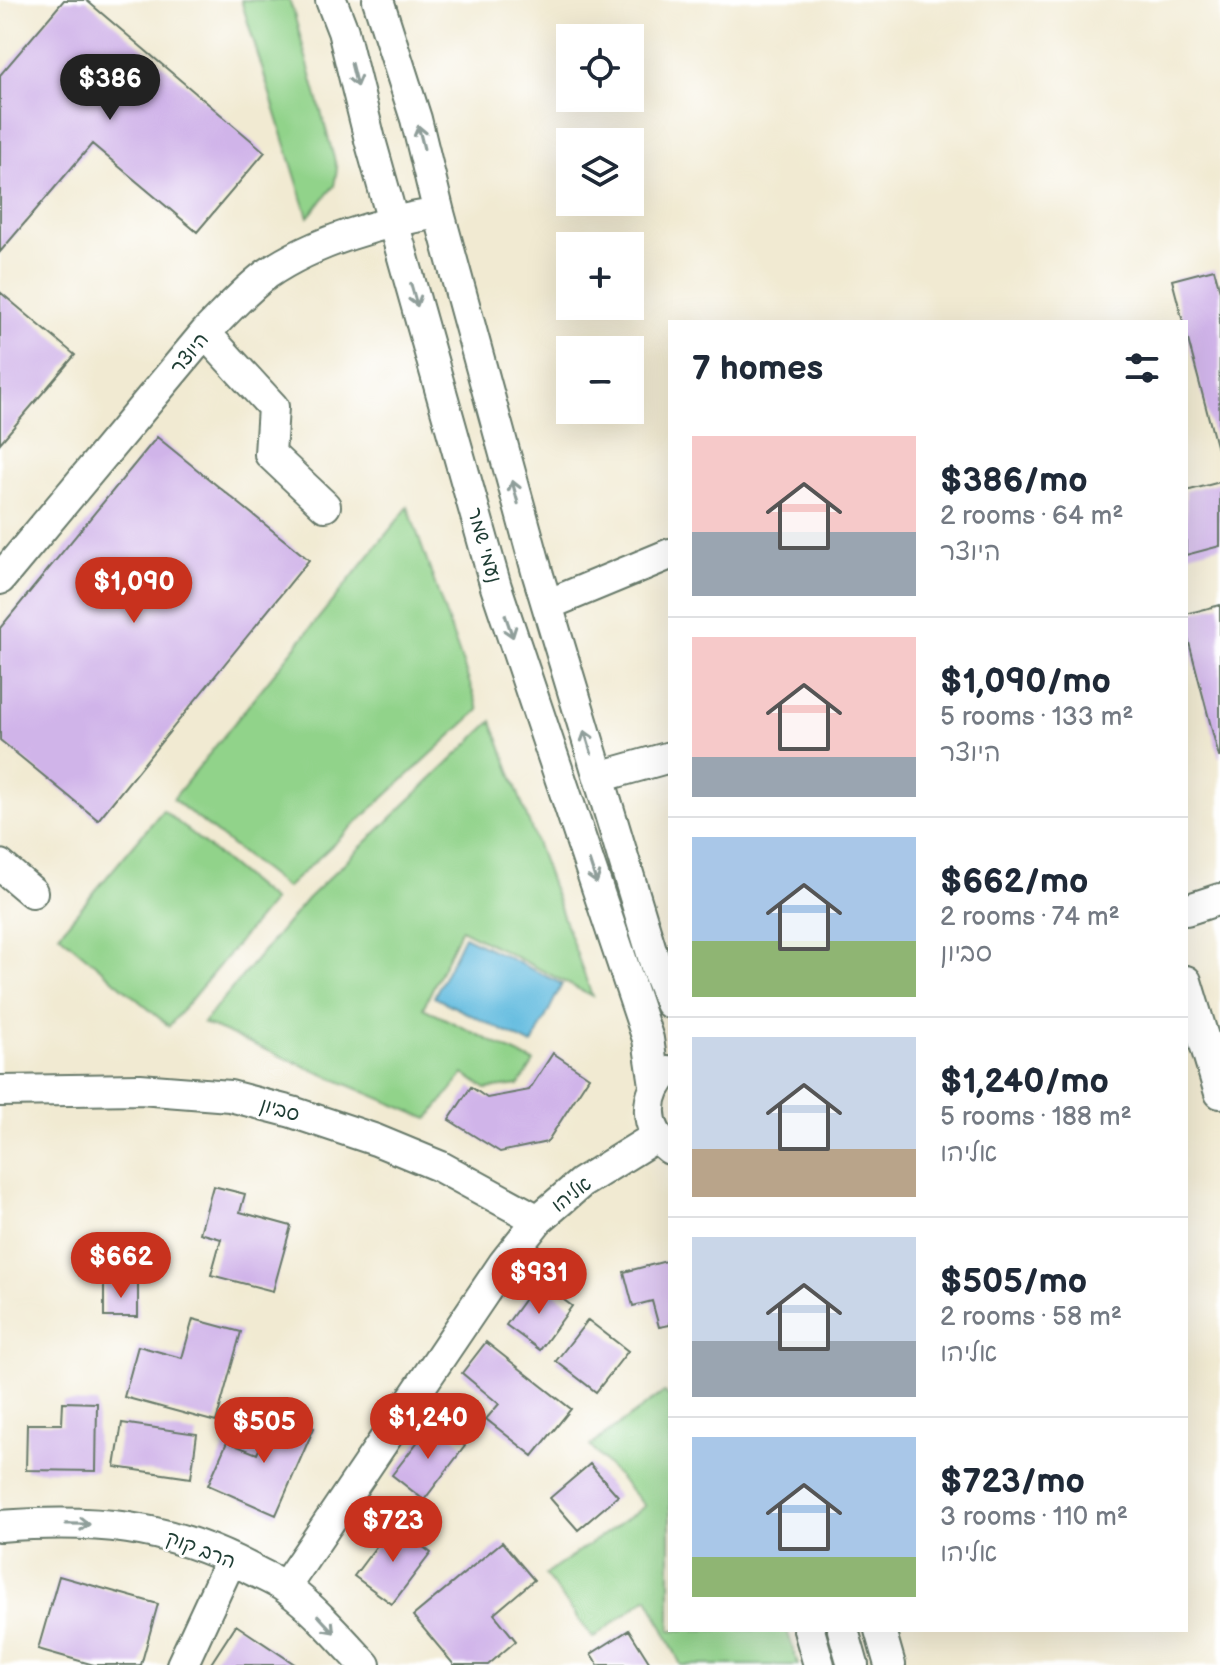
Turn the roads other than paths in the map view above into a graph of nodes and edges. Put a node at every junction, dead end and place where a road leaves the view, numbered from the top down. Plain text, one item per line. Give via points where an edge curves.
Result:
1 (331, 0) edge
2 (378, 0) edge
3 (439, 213) junction
4 (393, 220) junction
5 (205, 333) junction
6 (325, 506) dead end
7 (668, 555) edge
8 (0, 579) edge
9 (547, 605) junction
10 (668, 758) edge
11 (599, 777) junction
12 (0, 865) edge
13 (32, 892) dead end
14 (1220, 899) edge
15 (1188, 909) edge
16 (1188, 988) edge
17 (668, 998) edge
18 (663, 1078) edge
19 (0, 1091) edge
20 (1220, 1093) edge
21 (664, 1143) edge
22 (538, 1220) junction
23 (0, 1526) edge
24 (231, 1559) junction
25 (285, 1587) junction
26 (810, 1632) edge
27 (844, 1632) edge
28 (881, 1632) edge
29 (182, 1665) edge
30 (365, 1665) edge
31 (819, 1665) edge
32 (853, 1665) edge
33 (890, 1665) edge

1 -> 4 street, נעמי שמר
3 -> 2 street
3 - 4 street, היוצר
9 -> 3 street
4 - 5 street, היוצר via 288,261 239,298
4 -> 18 street, נעמי שמר via 496,587
5 - 6 street via 273,407 270,454
5 - 8 street, היוצר
7 - 9 street
11 -> 9 street
10 - 11 street
11 - 17 street
12 - 13 street
14 - 15 street
16 - 20 street
18 - 21 street, נעמי שמר via 649,1111
19 - 22 street, סביון via 140,1089 230,1096 292,1112 426,1161
21 - 22 street, אליהו via 581,1183
22 - 25 street, אליהו
23 -> 24 street, הרב קוק via 112,1525 168,1534
24 - 25 street, הרב קוק
24 - 29 street
25 -> 30 street, הרב קוק
26 - 31 street
27 - 32 street
28 - 33 street

